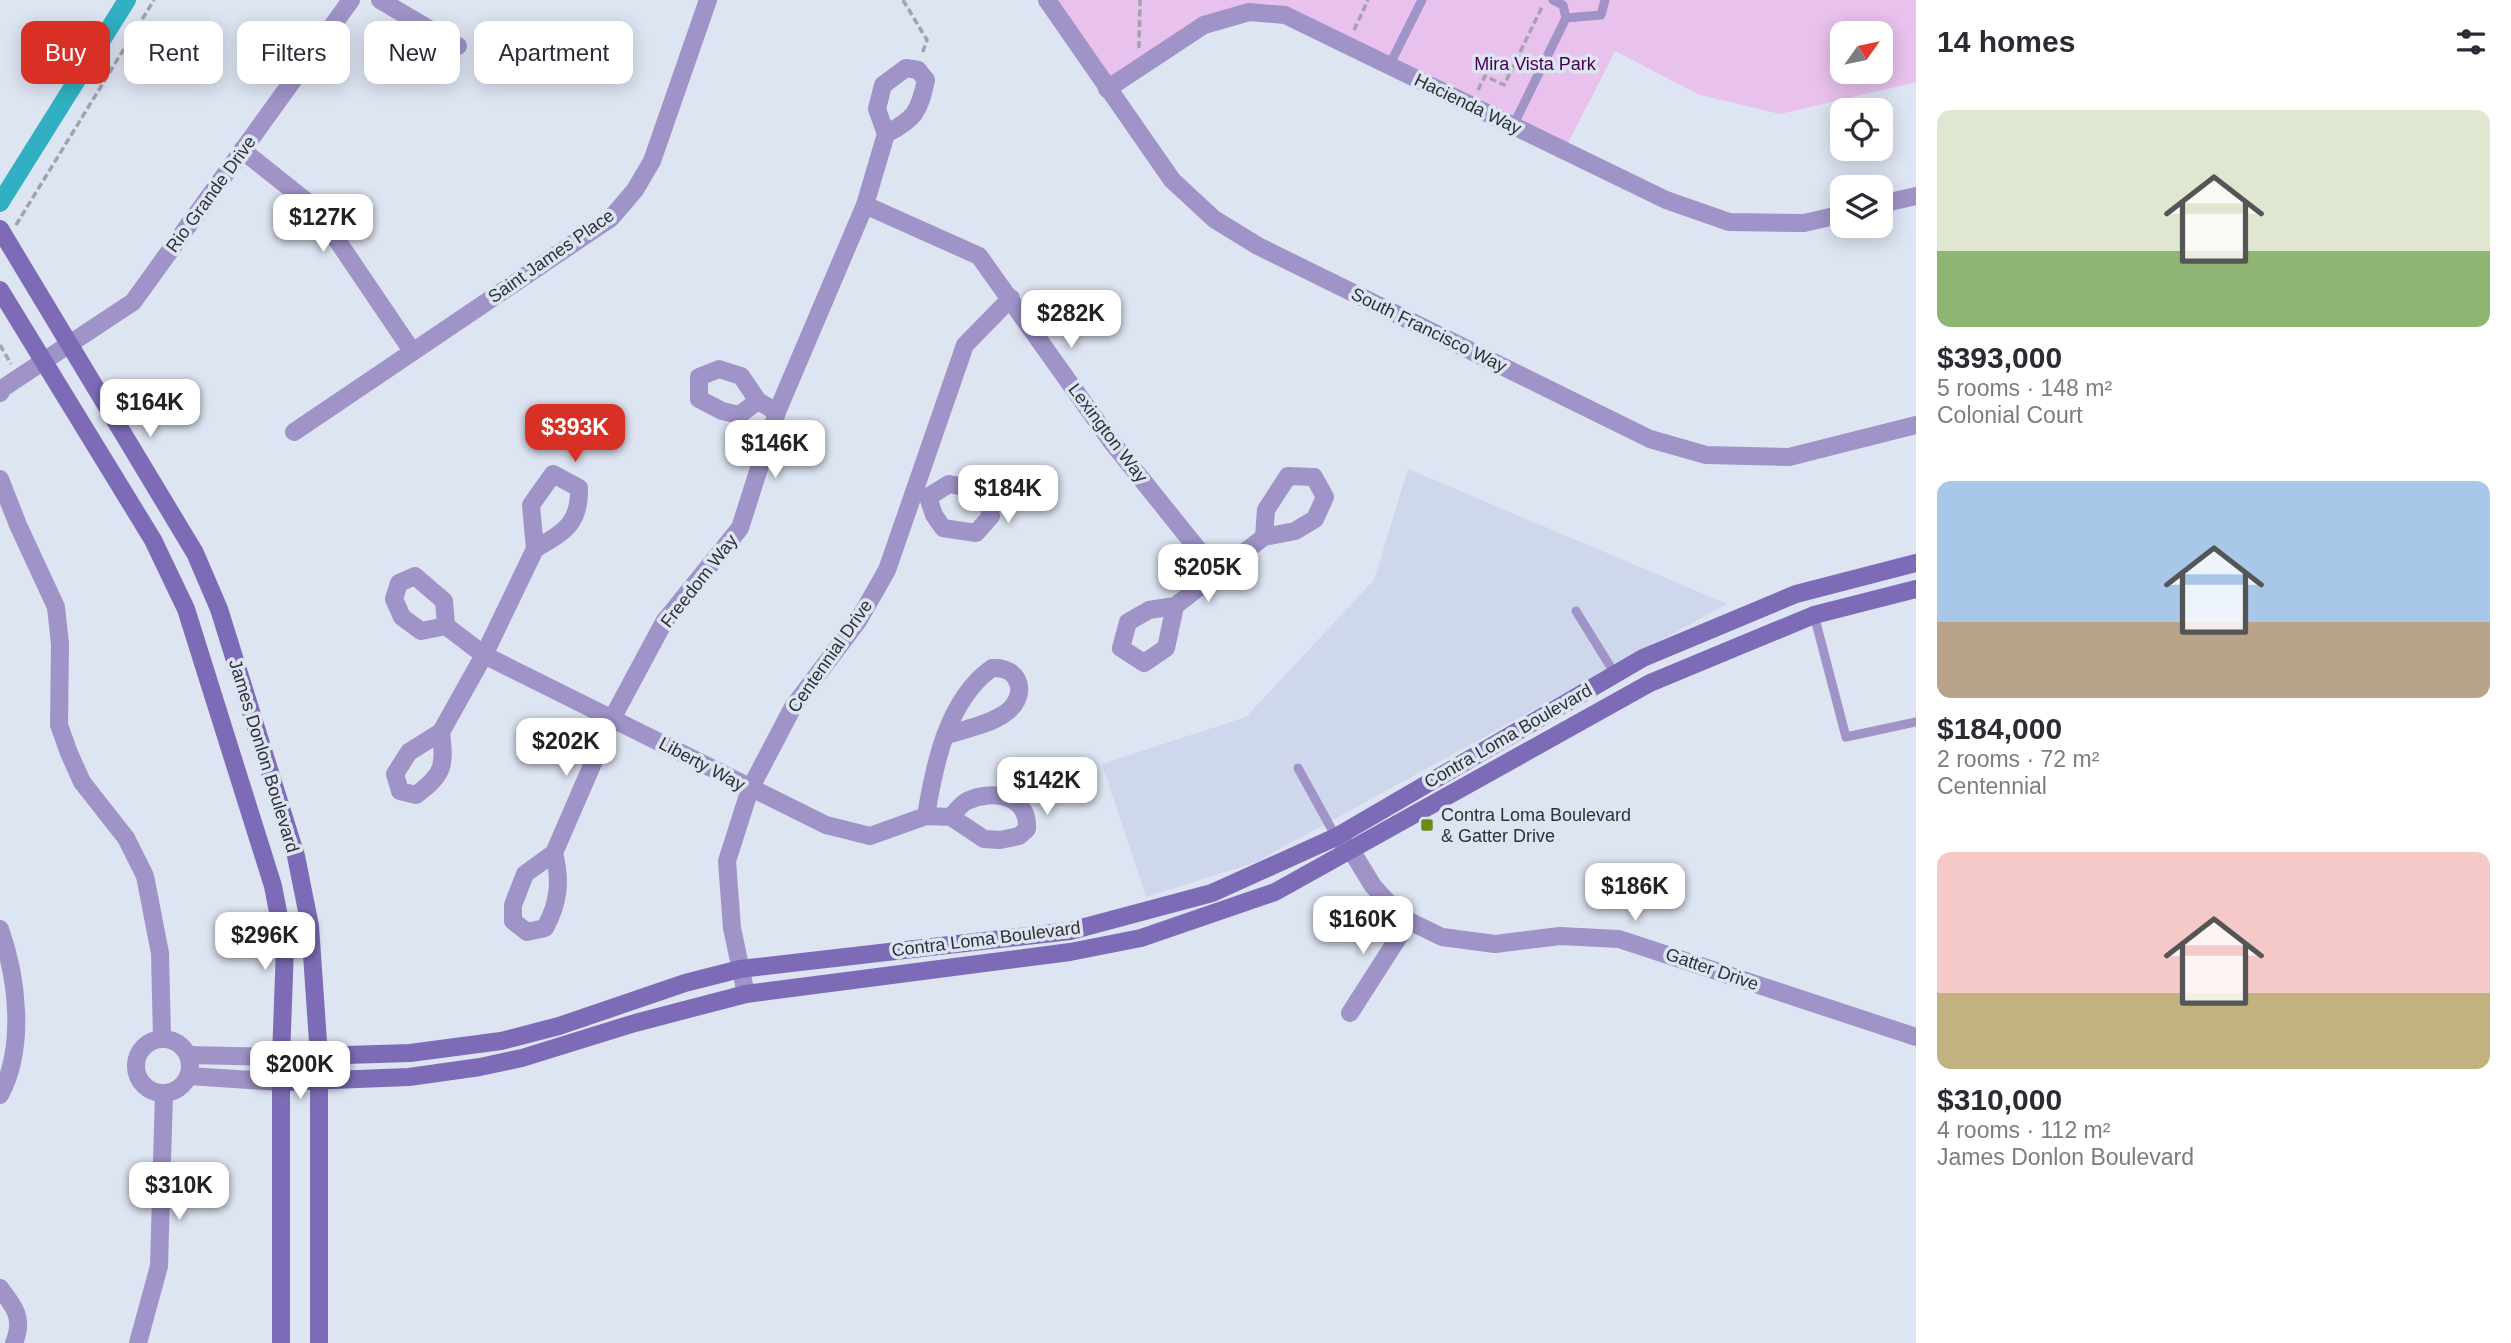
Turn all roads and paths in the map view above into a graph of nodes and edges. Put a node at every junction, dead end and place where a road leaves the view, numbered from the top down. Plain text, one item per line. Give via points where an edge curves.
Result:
1 (154, 0) edge
2 (351, 0) edge
3 (380, 0) edge
4 (708, 0) edge
5 (903, 0) edge
6 (1047, 0) edge
7 (1140, 0) edge
8 (1368, 0) edge
9 (1422, 0) edge
10 (1546, 0) edge
11 (1553, 0) edge
12 (1605, 0) edge
13 (1566, 18) junction
14 (416, 21) edge
15 (1346, 45) junction
16 (1148, 62) junction
17 (1389, 66) junction
18 (918, 69) junction
19 (1107, 89) junction
20 (1471, 105) junction
21 (1513, 126) junction
22 (887, 134) junction
23 (242, 150) junction
24 (1916, 196) edge
25 (1893, 201) edge
26 (865, 205) junction
27 (1830, 217) edge
28 (4, 235) edge
29 (0, 290) edge
30 (1012, 298) junction
31 (71, 345) junction
32 (412, 351) junction
33 (44, 360) junction
34 (0, 393) edge
35 (758, 401) dead end
36 (777, 412) junction
37 (1916, 425) edge
38 (294, 432) dead end
39 (0, 479) edge
40 (7, 519) edge
41 (1264, 537) dead end
42 (535, 549) dead end
43 (1916, 563) edge
44 (1216, 572) junction
45 (1916, 589) edge
46 (1175, 606) dead end
47 (1576, 611) dead end
48 (1814, 615) junction
49 (446, 626) dead end
50 (484, 655) junction
51 (1615, 674) junction
52 (613, 717) junction
53 (1916, 722) edge
54 (441, 732) dead end
55 (947, 735) dead end
56 (1298, 768) dead end
57 (750, 789) junction
58 (926, 816) junction
59 (951, 817) dead end
60 (1336, 836) junction
61 (1352, 850) junction
62 (554, 853) dead end
63 (1409, 920) junction
64 (0, 929) edge
65 (740, 969) junction
66 (746, 994) junction
67 (1350, 1013) dead end
68 (1916, 1037) edge
69 (162, 1038) junction
70 (188, 1055) junction
71 (319, 1056) junction
72 (281, 1057) junction
73 (189, 1076) junction
74 (281, 1082) junction
75 (319, 1082) junction
76 (163, 1093) junction
77 (0, 1095) edge
78 (0, 1288) edge
79 (14, 1343) edge
80 (138, 1343) edge
81 (281, 1343) edge
82 (319, 1343) edge

1 - 28 path
2 - 23 street, Rio Grande Drive
3 - 14 street
4 - 32 street, Saint James Place via 652,161 635,190 611,218
5 - 18 path via 927,40
6 - 19 street, South Francisco Way
7 - 16 path via 1137,45
8 - 15 path
9 - 17 lane
10 - 20 path via 1504,85 1485,76
11 - 13 lane via 1563,5
12 - 13 lane via 1601,15
13 - 21 lane
15 - 16 street, Hacienda Way via 1285,15 1248,12 1204,25
15 - 17 street, Hacienda Way
16 - 19 street, Hacienda Way
17 - 20 street, Hacienda Way
18 - 22 street via 926,80 921,103 911,121
18 - 22 street via 906,68 883,85 877,109
19 - 37 street, South Francisco Way via 1172,180 1213,219 1258,246 1650,439 1706,455 1789,457
20 - 21 street, Hacienda Way
21 - 27 street, Hacienda Way via 1666,201 1729,222 1804,223
22 - 26 street, Freedom Way
23 - 31 street, Rio Grande Drive via 133,302
23 - 32 street via 316,209
24 - 25 street
26 - 30 street, Lexington Way via 979,256
26 - 36 street, Freedom Way
28 - 31 main road, James Donlon Boulevard
29 - 33 main road, James Donlon Boulevard
30 - 44 street, Lexington Way via 1111,441
30 - 57 street, Centennial Drive via 965,345 920,494 887,570 858,621 793,707
31 - 33 street, Rio Grande Drive
31 - 71 main road, James Donlon Boulevard via 195,554 219,609 296,856 310,926
32 - 38 street, Saint James Place
33 - 34 street, Rio Grande Drive
33 - 72 main road, James Donlon Boulevard via 153,540 186,608 273,886 285,948
35 - 36 street
36 - 52 street, Freedom Way via 740,528 664,622
39 - 40 street
40 - 69 street via 56,607 59,725 69,753 82,782 126,838 145,876 160,953
41 - 44 street
42 - 50 street
43 - 51 main road, Contra Loma Boulevard via 1796,594
44 - 46 street
45 - 48 main road, Contra Loma Boulevard
47 - 51 lane
48 - 53 lane via 1846,737
48 - 61 main road, Contra Loma Boulevard via 1650,683
49 - 50 street, Liberty Way
50 - 52 street, Liberty Way
50 - 54 street
51 - 60 main road, Contra Loma Boulevard
52 - 57 street, Liberty Way
52 - 62 street, Freedom Way
55 - 58 street via 933,767
56 - 60 lane
57 - 58 street, Liberty Way via 826,825 870,836
57 - 65 street, Centennial Drive via 727,861
58 - 59 street
60 - 61 street, Gatter Drive
60 - 65 main road, Contra Loma Boulevard via 1212,893 1070,931
61 - 63 street, Gatter Drive via 1373,886
61 - 66 main road, Contra Loma Boulevard via 1275,892 1141,938 1070,952
63 - 67 street
63 - 68 street, Gatter Drive via 1442,937 1477,944 1560,936 1619,939
64 - 77 street via 16,988 15,1037
65 - 66 street, Centennial Drive
65 - 71 main road, Contra Loma Boulevard via 501,1041 410,1053
66 - 75 main road, Contra Loma Boulevard via 491,1065 409,1077
69 - 70 street via 177,1043
69 - 76 street via 139,1053 137,1071 146,1087
70 - 72 street
70 - 73 street
71 - 72 main road, Contra Loma Boulevard
71 - 75 main road, James Donlon Boulevard
72 - 74 main road, James Donlon Boulevard
73 - 74 street
73 - 76 street via 179,1088
74 - 75 main road, Contra Loma Boulevard
74 - 81 main road, James Donlon Boulevard
75 - 82 main road, James Donlon Boulevard
76 - 80 street via 159,1266
78 - 79 street via 20,1316

